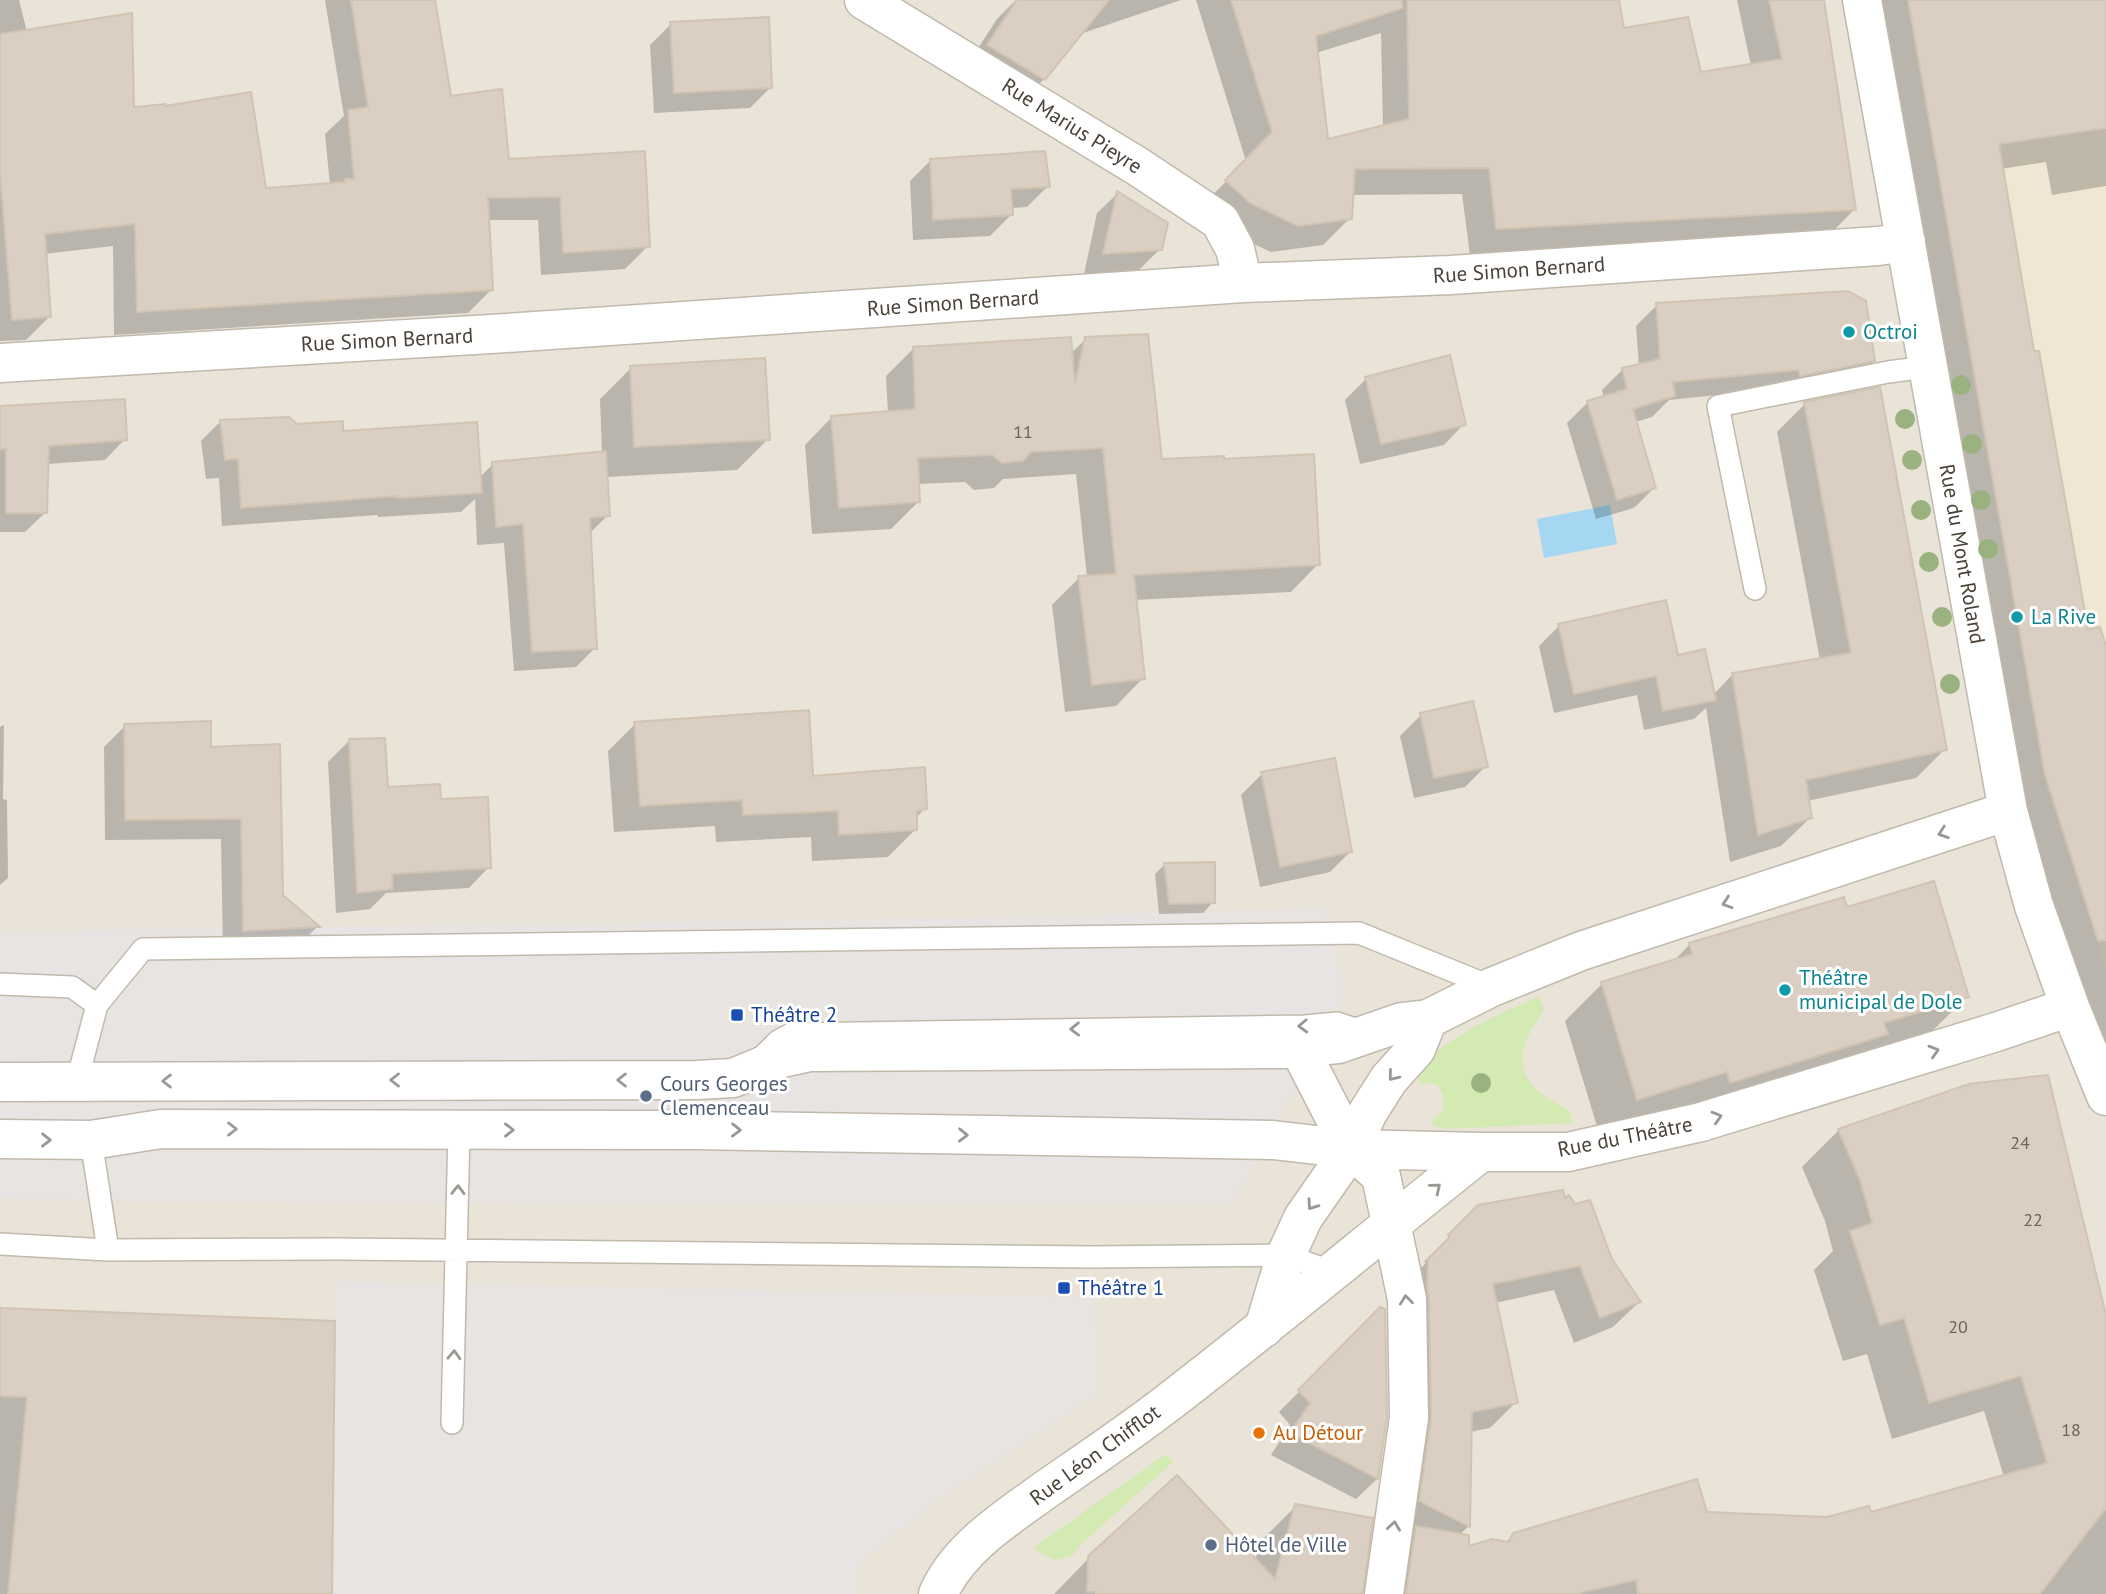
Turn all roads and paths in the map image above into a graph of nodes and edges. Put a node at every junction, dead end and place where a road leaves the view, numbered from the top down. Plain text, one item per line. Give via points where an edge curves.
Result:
1 (864, 0) edge
2 (1862, 0) edge
3 (1906, 242) junction
4 (1243, 283) junction
5 (0, 363) edge
6 (1927, 367) junction
7 (1755, 589) dead end
8 (2008, 811) junction
9 (0, 985) edge
10 (1492, 987) junction
11 (97, 1004) junction
12 (2070, 1007) junction
13 (1428, 1019) junction
14 (1369, 1034) junction
15 (1299, 1048) junction
16 (747, 1074) junction
17 (77, 1081) junction
18 (0, 1082) edge
19 (2106, 1096) edge
20 (459, 1130) junction
21 (0, 1139) edge
22 (91, 1140) junction
23 (1352, 1149) junction
24 (1481, 1153) junction
25 (1391, 1225) junction
26 (0, 1244) edge
27 (108, 1250) junction
28 (457, 1251) junction
29 (1286, 1255) junction
30 (1333, 1272) junction
31 (1264, 1328) junction
32 (452, 1423) dead end
33 (938, 1594) edge
34 (1384, 1594) edge

1 - 4 street, Rue Marius Pieyre via 1220,221 1235,249
2 - 3 street, Rue du Mont Roland
3 - 4 street, Rue Simon Bernard via 1451,275
3 - 6 street, Rue du Mont Roland
4 - 5 street, Rue Simon Bernard
6 - 7 lane via 1718,406
6 - 8 street, Rue du Mont Roland
8 -> 10 street via 1581,951
8 - 12 street, Rue du Mont Roland via 2034,906
9 - 11 lane via 72,987
10 - 11 lane via 1359,933 1317,933 144,950
10 - 13 street
11 - 17 lane
12 - 19 street, Rue du Mont Roland
24 -> 12 street, Rue du Théâtre via 1568,1152 1701,1122
13 - 14 street
13 -> 23 street via 1416,1049 1375,1101
14 - 15 street via 1338,1044
14 -> 16 lane via 1336,1023 791,1034 778,1041
15 - 16 street via 810,1052 782,1058
15 - 23 street
16 -> 17 street via 697,1080
17 - 18 street
22 -> 20 street via 161,1129
20 -> 23 street via 1273,1140
28 -> 20 lane
21 -> 22 street
22 - 27 lane
23 - 24 street, Rue du Théâtre
23 - 25 street via 1381,1176
23 -> 29 street via 1303,1218
25 -> 24 street
25 - 30 street, Rue Léon Chifflot
34 -> 25 street via 1409,1418 1407,1299
26 - 27 lane
27 - 28 lane
28 - 29 lane
32 -> 28 lane
29 - 30 lane
29 - 31 street
30 - 31 street, Rue Léon Chifflot
31 - 33 street, Rue Léon Chifflot via 981,1539

